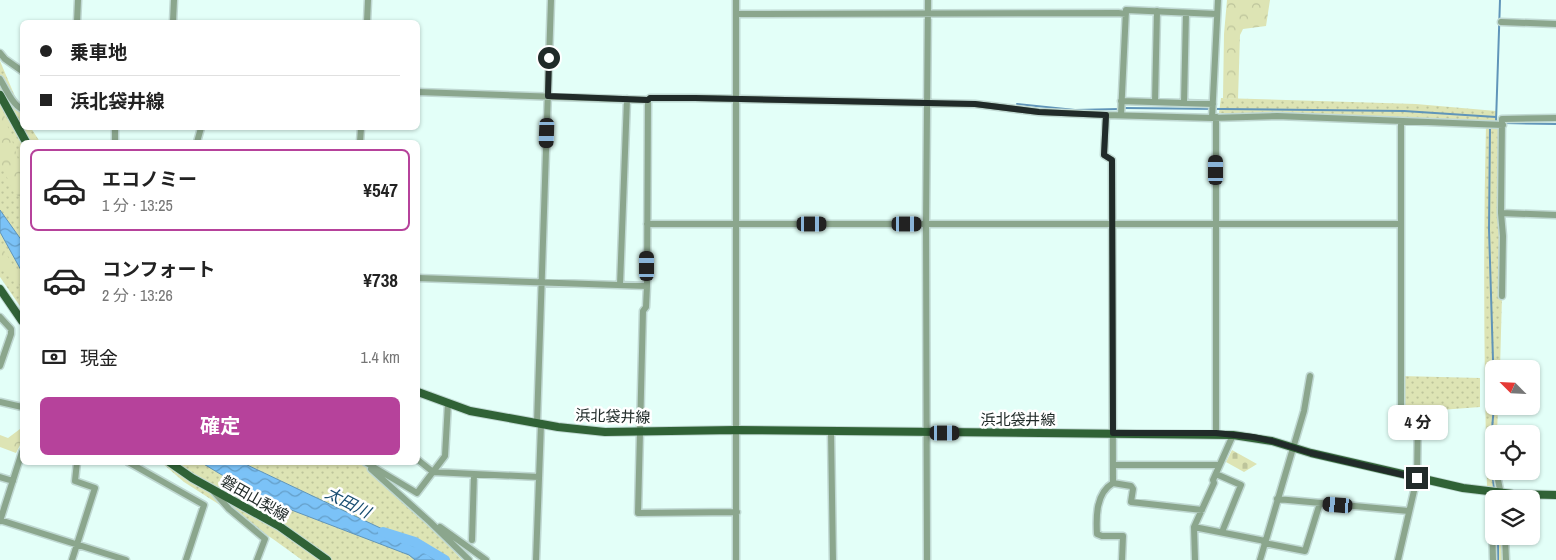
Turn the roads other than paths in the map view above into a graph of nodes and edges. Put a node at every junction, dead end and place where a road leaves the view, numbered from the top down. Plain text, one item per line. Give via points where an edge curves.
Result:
1 (78, 0) edge
2 (174, 0) edge
3 (368, 0) edge
4 (551, 0) edge
5 (736, 0) edge
6 (928, 0) edge
7 (1218, 0) edge
8 (1157, 12) junction
9 (1186, 13) junction
10 (736, 14) junction
11 (928, 14) junction
12 (1126, 14) junction
13 (1217, 14) junction
14 (77, 20) edge
15 (173, 20) edge
16 (367, 20) edge
17 (1501, 22) dead end
18 (1556, 24) edge
19 (0, 53) edge
20 (20, 70) edge
21 (0, 79) edge
22 (420, 92) edge
23 (0, 95) edge
24 (548, 96) junction
25 (627, 99) junction
26 (648, 100) junction
27 (736, 100) junction
28 (1121, 101) junction
29 (1155, 102) junction
30 (928, 103) junction
31 (1184, 103) junction
32 (1213, 104) junction
33 (20, 109) edge
34 (1106, 115) junction
35 (1120, 116) junction
36 (1214, 118) junction
37 (1556, 118) edge
38 (1401, 121) junction
39 (1503, 125) junction
40 (25, 140) edge
41 (1501, 213) junction
42 (1556, 215) edge
43 (1112, 223) junction
44 (647, 224) junction
45 (736, 224) junction
46 (926, 224) junction
47 (1217, 224) junction
48 (1400, 224) junction
49 (420, 278) edge
50 (542, 282) junction
51 (620, 285) junction
52 (647, 286) junction
53 (0, 289) edge
54 (1502, 296) dead end
55 (0, 318) edge
56 (20, 318) edge
57 (0, 366) edge
58 (1310, 376) dead end
59 (420, 393) edge
60 (0, 402) edge
61 (448, 403) junction
62 (20, 407) edge
63 (539, 424) junction
64 (736, 430) junction
65 (640, 431) junction
66 (832, 432) junction
67 (927, 433) junction
68 (1113, 433) junction
69 (1216, 433) junction
70 (1232, 434) junction
71 (1293, 447) junction
72 (20, 458) edge
73 (420, 462) edge
74 (77, 465) edge
75 (133, 465) edge
76 (174, 465) edge
77 (367, 465) edge
78 (369, 465) edge
79 (1113, 465) junction
80 (1220, 465) junction
81 (433, 472) junction
82 (474, 474) junction
83 (1216, 474) junction
84 (539, 477) junction
85 (0, 478) edge
86 (1417, 478) junction
87 (13, 480) junction
88 (1113, 482) junction
89 (209, 488) junction
90 (1485, 491) edge
91 (1540, 494) edge
92 (1556, 495) edge
93 (1276, 499) junction
94 (1320, 503) junction
95 (1202, 510) junction
96 (737, 512) junction
97 (1410, 512) junction
98 (0, 521) edge
99 (430, 522) junction
100 (1194, 527) junction
101 (1222, 532) junction
102 (472, 540) dead end
103 (1265, 542) junction
104 (77, 545) junction
105 (1493, 545) edge
106 (1506, 545) edge
107 (72, 560) edge
108 (126, 560) edge
109 (186, 560) edge
110 (257, 560) edge
111 (326, 560) edge
112 (469, 560) edge
113 (486, 560) edge
114 (536, 560) edge
115 (736, 560) edge
116 (832, 560) edge
117 (927, 560) edge
118 (1122, 560) edge
119 (1195, 560) edge
120 (1260, 560) edge
121 (1398, 560) edge
122 (1493, 560) edge
123 (1506, 560) edge

1 - 14 street
2 - 15 street
3 - 16 street
4 - 24 street
5 - 10 street
6 - 11 street
7 - 13 street
8 - 9 street
8 - 12 street via 1126,10
8 - 29 street
9 - 13 street
9 - 31 street
10 - 11 street
10 - 27 street
11 - 12 street
11 - 30 street
12 - 28 street
13 - 32 street
17 - 18 street
19 - 20 street
21 - 33 street
22 - 24 street
23 - 40 main road
24 - 25 street
24 - 50 street
25 - 26 street
25 - 51 street
26 - 27 street
26 - 44 street
27 - 30 street
27 - 45 street
28 - 29 street
28 - 35 street
29 - 31 street
30 - 34 street
30 - 46 street
31 - 32 street
32 - 36 street
34 - 35 street
34 - 43 street via 1104,155 1112,160
35 - 36 street
36 - 38 street via 1277,116
36 - 47 street
37 - 39 street via 1502,119
38 - 39 street
38 - 48 street
39 - 41 street
41 - 42 street
41 - 54 street
43 - 46 street
43 - 47 street
43 - 68 street
44 - 45 street
44 - 52 street
45 - 46 street
45 - 64 street
46 - 67 street
47 - 48 street
47 - 69 street
48 - 86 street via 1401,413 1418,412
49 - 50 street
50 - 51 street
50 - 63 street
51 - 52 street
52 - 65 street via 643,311
53 - 56 main road
55 - 57 street via 11,329 11,334
58 - 71 street
59 - 61 main road, 浜北袋井線
60 - 62 street
61 - 63 main road, 浜北袋井線
61 - 81 street via 445,456
63 - 65 main road, 浜北袋井線 via 605,432
63 - 84 street
64 - 65 main road, 浜北袋井線
64 - 66 main road, 浜北袋井線
64 - 96 street
65 - 96 street via 638,513
66 - 67 main road, 浜北袋井線
66 - 116 street
67 - 68 main road, 浜北袋井線
67 - 117 street
68 - 69 main road, 浜北袋井線
68 - 79 street
69 - 70 main road, 浜北袋井線
70 - 71 main road, 浜北袋井線
70 - 80 street
71 - 86 main road, 浜北袋井線
71 - 93 street
72 - 87 street
73 - 81 street
74 - 104 street via 74,481 95,488
75 - 109 street via 204,505
76 - 89 main road, 磐田山梨線
77 - 99 street
78 - 81 street via 417,493
79 - 80 street
79 - 88 street
80 - 83 street
81 - 82 street
82 - 84 street
82 - 102 street
83 - 95 street
83 - 101 street via 1241,485
84 - 114 street
85 - 87 street
86 - 90 main road, 浜北袋井線
86 - 97 street
87 - 98 street
88 - 95 street via 1131,486 1131,502
88 - 118 street via 1105,487 1096,512 1097,534 1122,536
89 - 110 street via 265,539
89 - 111 main road, 磐田山梨線 via 279,526
91 - 92 main road, 浜北袋井線
93 - 94 street
93 - 103 street
94 - 97 street
94 - 103 street via 1305,551
95 - 100 street
96 - 115 street
97 - 121 street
98 - 104 street
99 - 112 street
99 - 113 street
100 - 101 street
100 - 119 street
101 - 103 street
103 - 120 street
104 - 107 street
104 - 108 street
105 - 122 street
106 - 123 street

